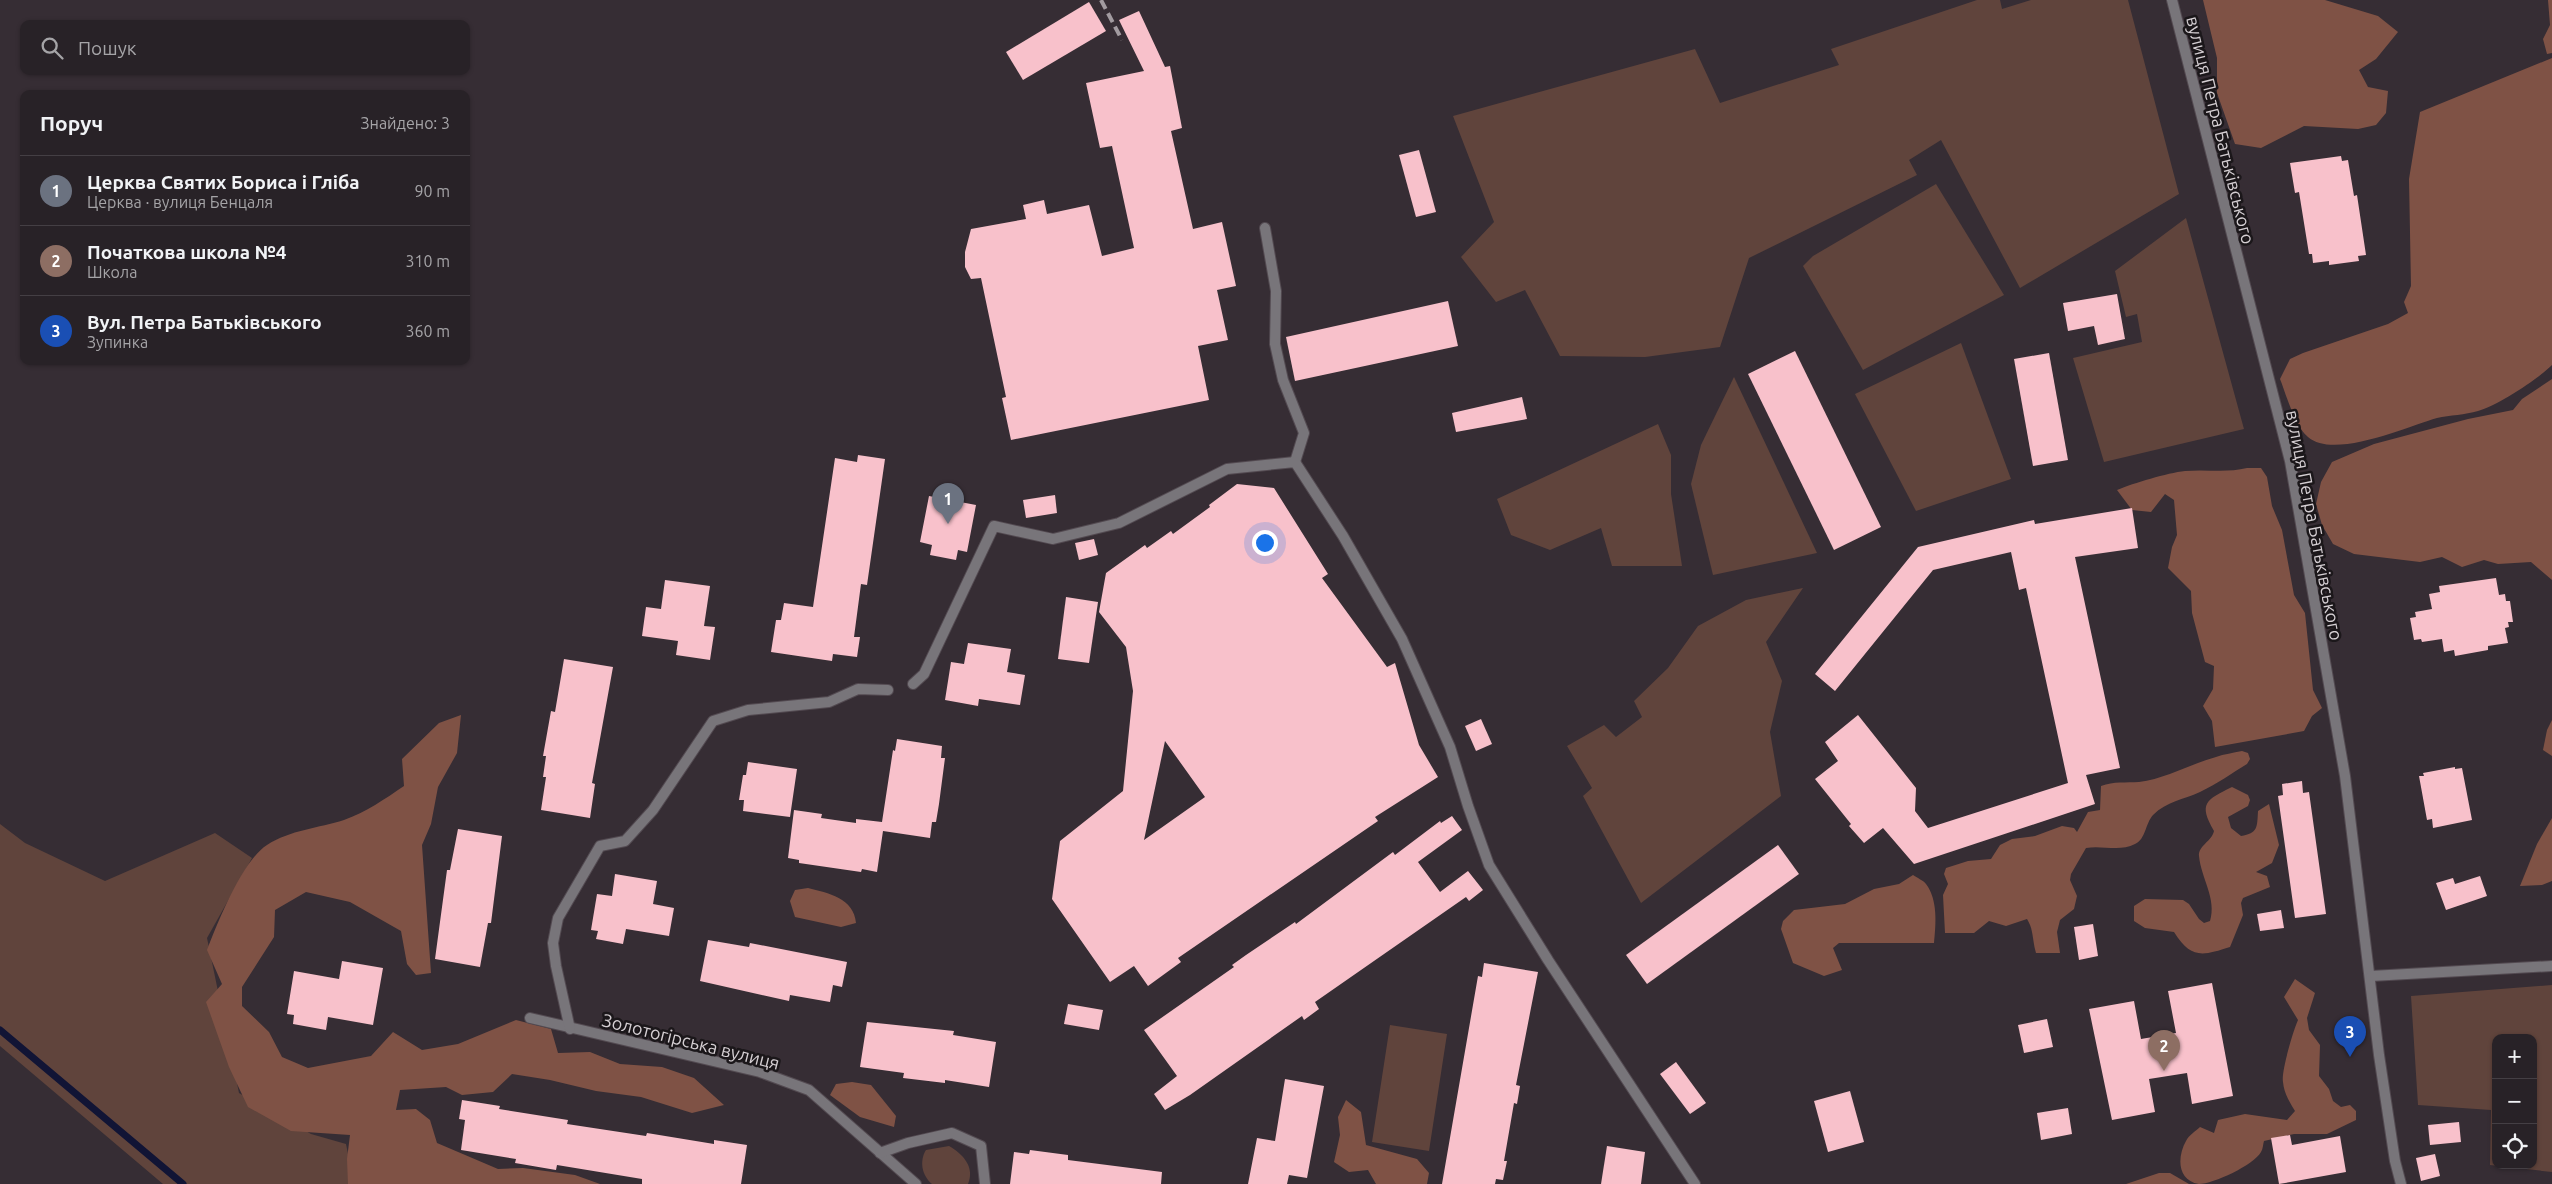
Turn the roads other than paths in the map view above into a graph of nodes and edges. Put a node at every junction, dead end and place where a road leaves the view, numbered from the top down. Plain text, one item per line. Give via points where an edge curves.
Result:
1 (2172, 0) edge
2 (1265, 228) dead end
3 (1295, 462) junction
4 (913, 684) dead end
5 (888, 690) dead end
6 (2552, 966) edge
7 (2371, 976) junction
8 (530, 1018) dead end
9 (570, 1028) junction
10 (880, 1153) junction
11 (916, 1184) edge
12 (985, 1184) edge
13 (1695, 1184) edge
14 (2401, 1184) edge

1 - 7 street, вулиця Петра Батьківського via 2290,462 2344,776
2 - 3 street via 1276,291 1275,344 1283,380 1304,433
3 - 4 street via 1228,470 1119,523 1053,539 994,526 924,674
3 - 13 street via 1343,536 1402,639 1450,747 1490,865 1548,960
5 - 9 street via 858,689 830,702 748,710 713,721 653,810 625,841 600,846 558,918 553,943
6 - 7 street
7 - 14 street, вулиця Петра Батьківського via 2379,1054
8 - 9 street, Золотогірська вулиця
9 - 10 street, Золотогірська вулиця via 760,1072 808,1090
10 - 11 street, Золотогірська вулиця
10 - 12 street via 952,1133 981,1146

